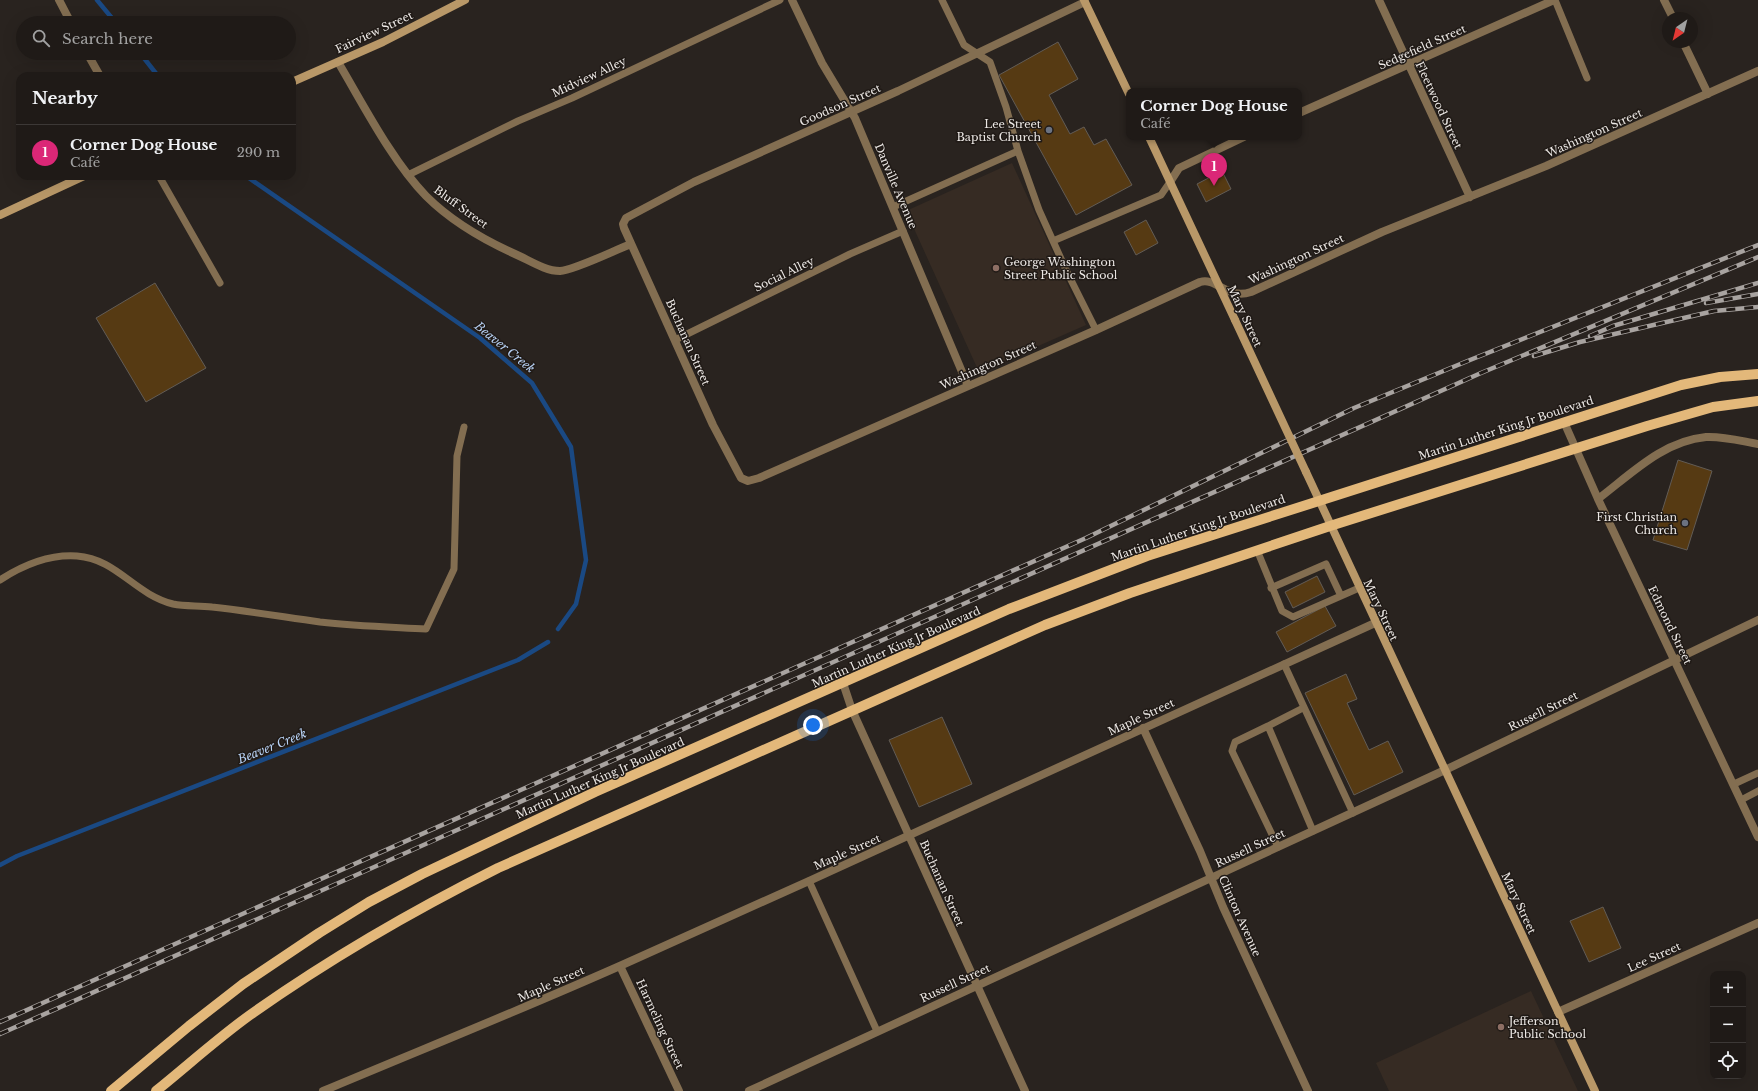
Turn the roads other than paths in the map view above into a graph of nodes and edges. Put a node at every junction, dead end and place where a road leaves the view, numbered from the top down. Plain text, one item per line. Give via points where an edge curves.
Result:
1 (59, 0) edge
2 (465, 0) edge
3 (780, 0) edge
4 (792, 0) edge
5 (942, 0) edge
6 (1379, 0) edge
7 (1554, 0) edge
8 (1664, 0) edge
9 (1087, 1) edge
10 (1670, 12) edge
11 (67, 16) edge
12 (1686, 48) edge
13 (978, 53) junction
14 (90, 60) edge
15 (338, 62) junction
16 (1408, 65) junction
17 (1758, 71) edge
18 (98, 72) edge
19 (1587, 78) dead end
20 (296, 80) edge
21 (1126, 88) edge
22 (1708, 94) junction
23 (851, 112) junction
24 (1302, 112) edge
25 (1150, 140) edge
26 (1238, 140) edge
27 (1018, 151) junction
28 (408, 175) junction
29 (75, 180) edge
30 (161, 180) edge
31 (1170, 182) junction
32 (1470, 197) junction
33 (893, 208) junction
34 (0, 215) edge
35 (904, 231) junction
36 (1053, 241) junction
37 (631, 244) junction
38 (220, 283) dead end
39 (1220, 287) junction
40 (1096, 330) junction
41 (675, 340) junction
42 (1758, 374) edge
43 (968, 386) junction
44 (1758, 401) edge
45 (1564, 422) junction
46 (464, 427) dead end
47 (1758, 444) edge
48 (726, 449) joint
49 (1576, 449) junction
50 (1598, 499) junction
51 (1318, 500) junction
52 (1330, 526) junction
53 (1257, 550) junction
54 (0, 580) edge
55 (1271, 588) junction
56 (1359, 588) junction
57 (1340, 596) junction
58 (1758, 620) edge
59 (1375, 623) junction
60 (1675, 660) junction
61 (1284, 664) junction
62 (843, 683) junction
63 (1303, 708) junction
64 (852, 710) junction
65 (1268, 726) junction
66 (1143, 728) junction
67 (1445, 770) junction
68 (1758, 773) edge
69 (1734, 784) junction
70 (1758, 792) edge
71 (1741, 800) junction
72 (1353, 813) junction
73 (1313, 831) junction
74 (909, 836) junction
75 (1758, 837) edge
76 (1278, 847) junction
77 (1211, 878) junction
78 (809, 881) junction
79 (1758, 923) edge
80 (620, 966) junction
81 (975, 986) junction
82 (1558, 1012) junction
83 (877, 1030) junction
84 (111, 1091) edge
85 (156, 1091) edge
86 (323, 1091) edge
87 (679, 1091) edge
88 (749, 1091) edge
89 (1025, 1091) edge
90 (1308, 1091) edge
91 (1595, 1091) edge

1 - 11 street
2 - 15 main road, Fairview Street
3 - 28 lane, Midview Alley via 572,98 518,120
4 - 23 street, Danville Avenue via 822,63
5 - 13 lane via 964,45
6 - 16 street, Fleetwood Street
7 - 16 street, Sedgefield Street
7 - 19 lane
8 - 10 street
9 - 13 street, Goodson Street
9 - 21 main road
12 - 22 street
13 - 23 street, Goodson Street
13 - 27 lane via 990,62
14 - 18 street
15 - 20 main road, Fairview Street
15 - 28 street, Bluff Street
16 - 24 street, Sedgefield Street
16 - 32 street, Fleetwood Street
17 - 22 street, Washington Street
22 - 32 street, Washington Street
23 - 33 street, Danville Avenue
23 - 37 street, Goodson Street via 694,182 630,215 623,224
25 - 31 main road, Mary Street
26 - 31 street via 1179,168
27 - 33 lane
27 - 36 lane
28 - 37 street, Bluff Street via 426,196 442,209 504,249 548,270 561,271
29 - 34 main road
30 - 38 lane
31 - 36 lane via 1161,195
31 - 39 main road, Mary Street
32 - 39 street, Washington Street via 1382,232 1251,292 1234,294
33 - 35 street, Danville Avenue
35 - 41 lane, Social Alley via 850,254
35 - 43 street, Danville Avenue
36 - 40 lane
37 - 41 street, Buchanan Street
39 - 40 street, Washington Street via 1210,282 1200,282
39 - 51 main road, Mary Street, bridge
40 - 43 street, Washington Street
41 - 48 street, Buchanan Street
42 - 45 main road, Martin Luther King Jr Boulevard via 1681,385
43 - 48 street, Washington Street via 748,481 741,478
44 - 49 main road via 1713,407
45 - 49 street, Edmond Street
45 - 51 main road, Martin Luther King Jr Boulevard
46 - 54 lane via 457,456 454,569 426,629 321,622 178,605 153,597 108,565 76,556 34,562 16,569
47 - 50 street via 1707,437 1686,440 1653,457
49 - 50 street, Edmond Street
49 - 52 main road
50 - 60 street, Edmond Street
51 - 52 main road, Mary Street
51 - 62 main road, Martin Luther King Jr Boulevard via 1147,556 1010,609
52 - 53 main road
52 - 56 main road, Mary Street
53 - 55 lane
53 - 64 main road via 1130,592 1045,625
55 - 57 lane via 1282,611 1293,617
55 - 57 lane via 1326,564
56 - 57 lane
56 - 59 main road, Mary Street
58 - 60 street, Russell Street
59 - 61 street, Maple Street
59 - 67 main road, Mary Street
60 - 67 street, Russell Street
60 - 69 street, Edmond Street
61 - 63 lane
61 - 66 street, Maple Street
62 - 64 street, Buchanan Street
62 - 84 main road, Martin Luther King Jr Boulevard via 595,792 422,874 370,902 318,933 243,984
63 - 65 lane
63 - 72 lane
64 - 74 street, Buchanan Street
64 - 85 main road via 498,868 448,893 366,938 307,976 249,1016
65 - 73 lane
65 - 76 lane via 1235,742 1232,751
66 - 74 street, Maple Street
66 - 77 street, Clinton Avenue
67 - 72 street, Russell Street
67 - 82 main road, Mary Street
68 - 69 lane
69 - 71 street, Edmond Street
70 - 71 lane
71 - 75 street, Edmond Street
72 - 73 street, Russell Street
73 - 76 street, Russell Street
74 - 78 street, Maple Street
74 - 81 street, Buchanan Street
76 - 77 street, Russell Street
77 - 81 street, Russell Street
77 - 90 street, Clinton Avenue
78 - 80 street, Maple Street
78 - 83 lane
79 - 82 street, Lee Street
80 - 86 street, Maple Street
80 - 87 street, Harmeling Street
81 - 83 street, Russell Street
81 - 89 street, Buchanan Street
82 - 91 main road, Mary Street
83 - 88 street, Russell Street

